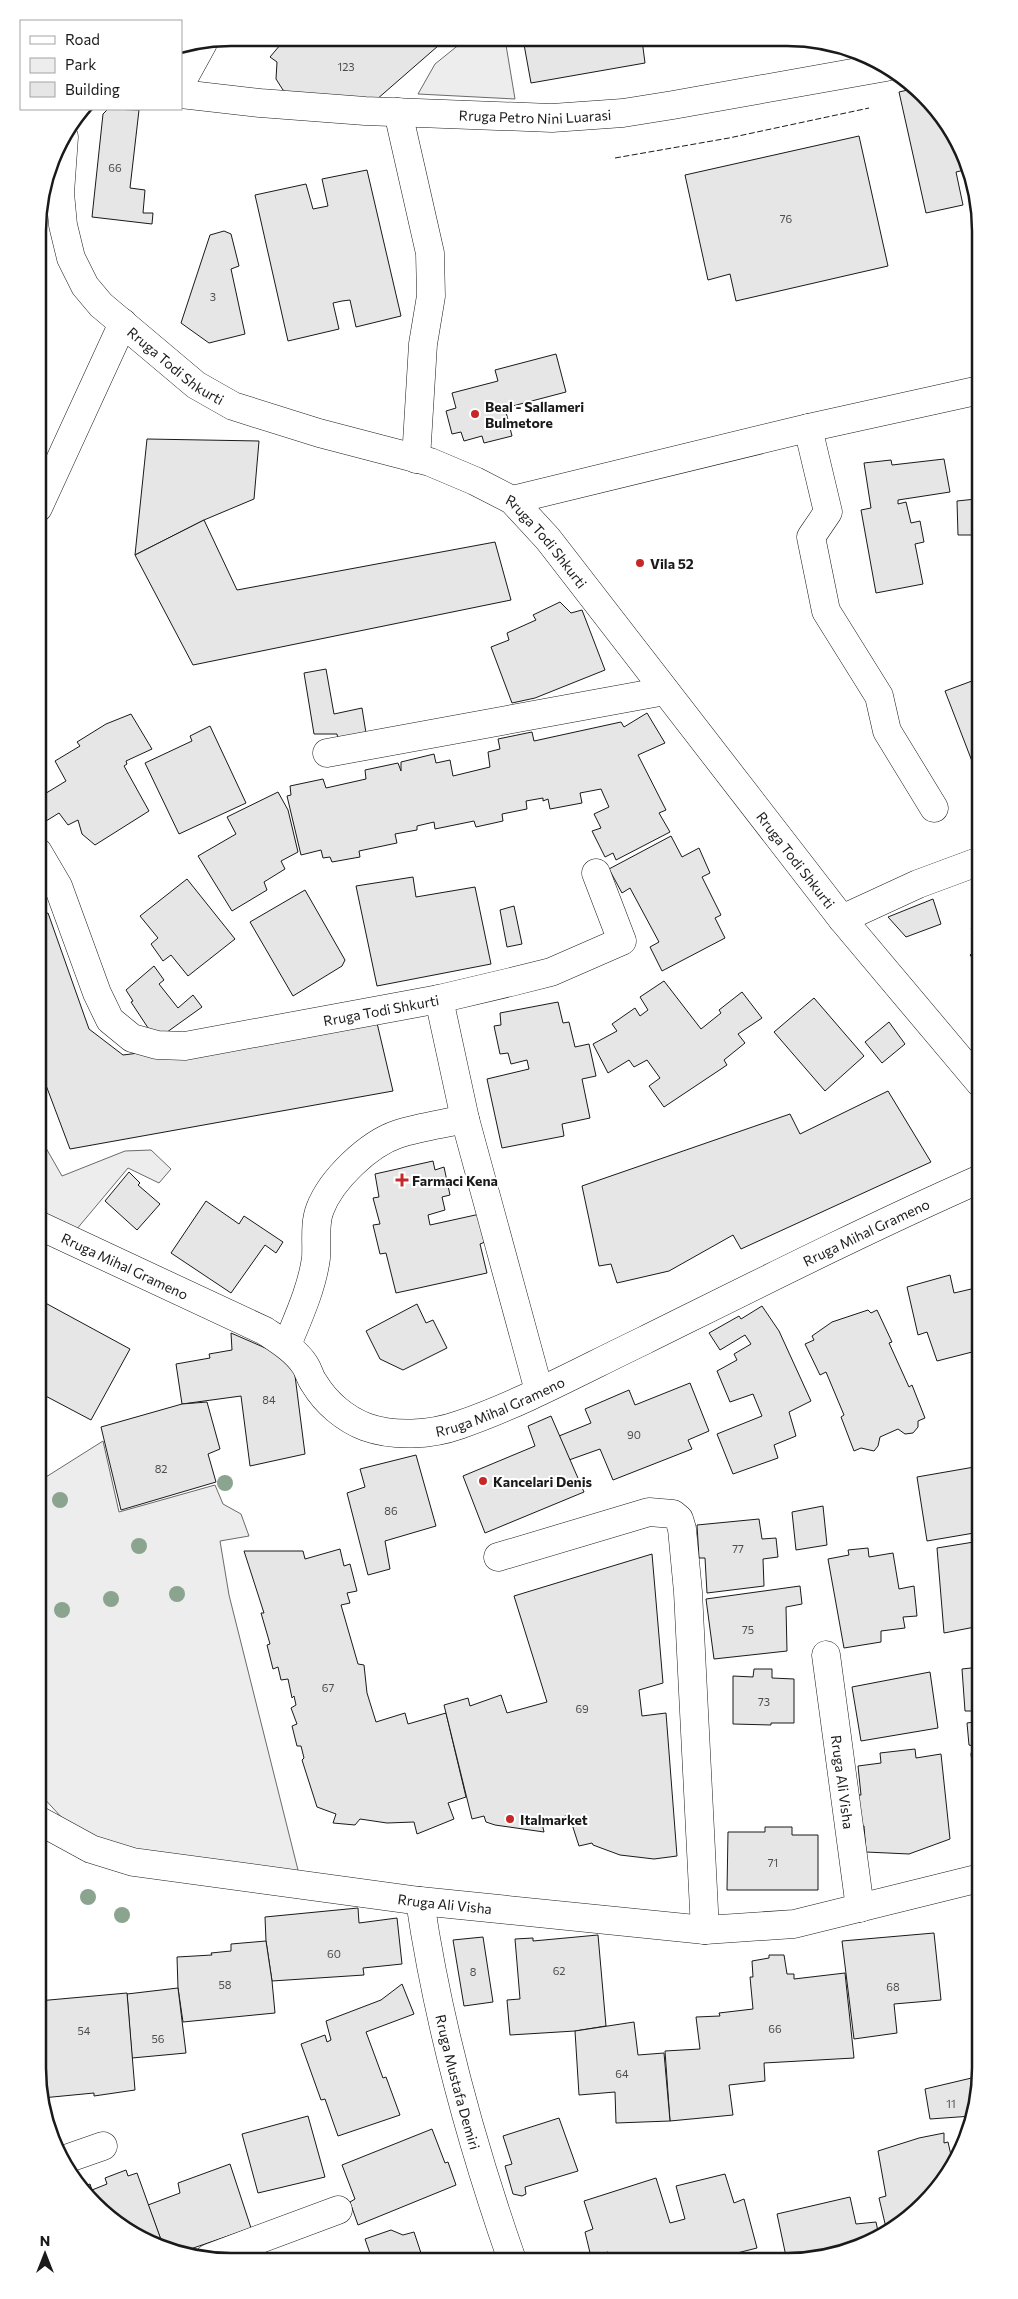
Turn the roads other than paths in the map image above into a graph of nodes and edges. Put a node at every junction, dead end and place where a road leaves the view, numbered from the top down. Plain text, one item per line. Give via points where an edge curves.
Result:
1 (200, 49) edge
2 (874, 68) edge
3 (182, 81) edge
4 (182, 94) edge
5 (398, 112) junction
6 (63, 154) edge
7 (123, 323) junction
8 (972, 392) edge
9 (808, 428) junction
10 (416, 459) junction
11 (46, 491) edge
12 (512, 500) junction
13 (665, 692) junction
14 (327, 753) dead end
15 (934, 808) dead end
16 (972, 864) edge
17 (46, 866) edge
18 (596, 873) dead end
19 (842, 919) junction
20 (439, 999) junction
21 (972, 1073) edge
22 (465, 1119) junction
23 (972, 1183) edge
24 (46, 1229) edge
25 (287, 1345) junction
26 (539, 1392) junction
27 (498, 1557) dead end
28 (826, 1655) dead end
29 (46, 1824) edge
30 (972, 1880) edge
31 (420, 1901) junction
32 (860, 1908) junction
33 (705, 1930) junction
34 (103, 2146) dead end
35 (70, 2158) edge
36 (338, 2210) dead end
37 (224, 2252) edge
38 (510, 2253) edge

1 - 3 street
2 - 5 street, Rruga Petro Nini Luarasi via 623,113 552,118
4 - 5 street, Rruga Petro Nini Luarasi
5 - 10 street via 430,253 431,296 424,344
6 - 7 street, Rruga Todi Shkurti via 60,193 71,258 85,286
7 - 10 street, Rruga Todi Shkurti via 196,385 233,406
7 - 11 street
8 - 9 street
9 - 12 street
9 - 15 street via 828,512 810,537 826,611 879,696 887,731
10 - 12 street, Rruga Todi Shkurti via 475,481
12 - 13 street, Rruga Todi Shkurti via 548,539
13 - 14 street
13 - 19 street, Rruga Todi Shkurti
16 - 19 street via 918,884
17 - 20 street, Rruga Todi Shkurti via 58,886 110,1020 132,1038 157,1045 185,1046
18 - 20 street via 622,941 551,972
19 - 21 street, Rruga Todi Shkurti
20 - 22 street, Rruga Todi Shkurti
22 - 25 street via 397,1134 372,1148 347,1169 319,1210 316,1260 305,1301
22 - 26 street, Rruga Todi Shkurti
23 - 26 street, Rruga Mihal Grameno
24 - 25 street, Rruga Mihal Grameno via 265,1331
25 - 26 street, Rruga Mihal Grameno via 305,1365 332,1407 352,1420 386,1431 441,1430
27 - 33 street via 649,1512 673,1514 679,1519 688,1592
28 - 32 street, Rruga Ali Visha
29 - 31 street, Rruga Ali Visha via 91,1849 133,1862
30 - 32 street, Rruga Ali Visha
31 - 33 street, Rruga Ali Visha
31 - 38 street, Rruga Mustafa Demiri via 428,1955 454,2073
32 - 33 street, Rruga Ali Visha via 794,1924
34 - 35 street
36 - 37 street

